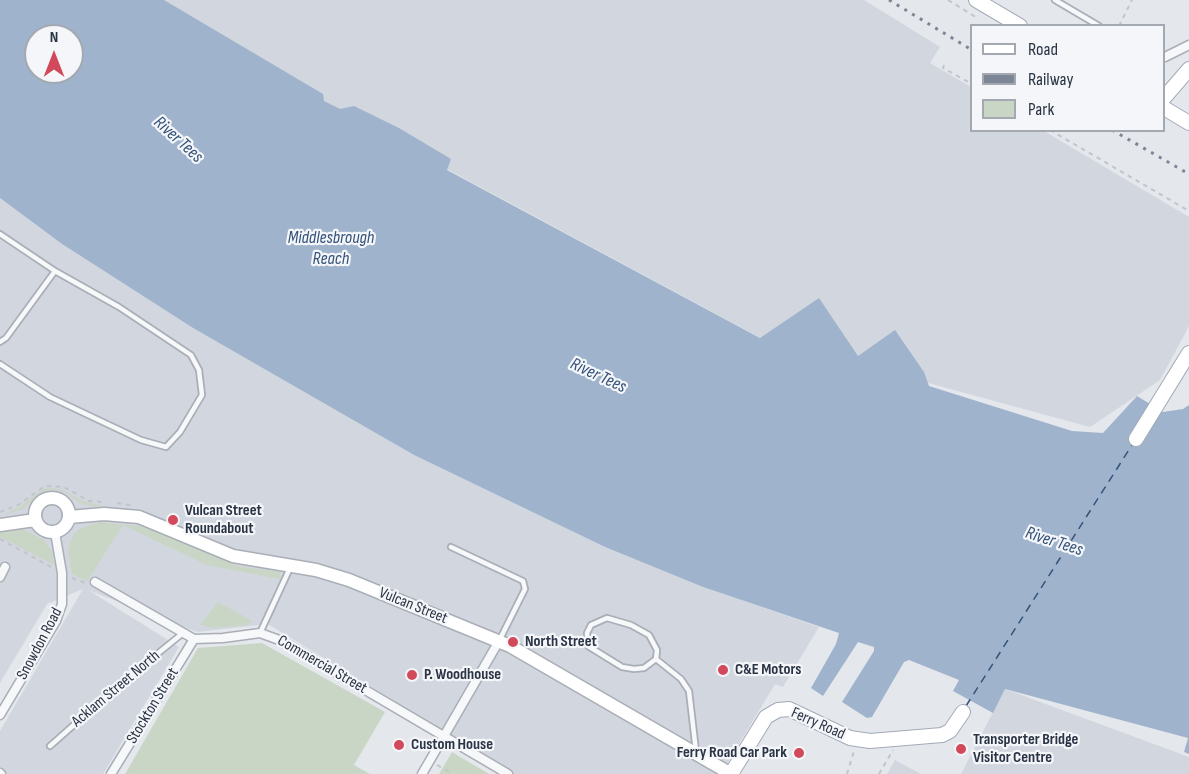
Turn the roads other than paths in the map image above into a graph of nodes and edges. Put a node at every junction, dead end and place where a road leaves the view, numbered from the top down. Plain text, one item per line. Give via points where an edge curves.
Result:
1 (976, 0) edge
2 (1055, 0) edge
3 (1087, 19) junction
4 (1017, 24) edge
5 (1084, 24) edge
6 (1096, 24) edge
7 (1189, 45) edge
8 (1165, 57) dead end
9 (1189, 69) edge
10 (1165, 97) edge
11 (1165, 109) edge
12 (1189, 123) edge
13 (0, 234) edge
14 (55, 271) junction
15 (0, 342) edge
16 (1189, 353) edge
17 (0, 364) edge
18 (1136, 439) dead end
19 (69, 517) junction
20 (35, 520) junction
21 (0, 525) edge
22 (55, 532) junction
23 (451, 547) dead end
24 (291, 566) junction
25 (5, 567) dead end
26 (0, 577) edge
27 (95, 582) road end
28 (184, 632) junction
29 (260, 633) junction
30 (194, 639) junction
31 (499, 641) junction
32 (656, 659) junction
33 (963, 712) dead end
34 (0, 715) edge
35 (444, 736) junction
36 (50, 746) dead end
37 (697, 753) junction
38 (111, 774) edge
39 (422, 774) edge
40 (508, 774) edge
41 (731, 774) edge

1 - 4 main road
2 - 3 lane
3 - 5 lane
3 - 6 lane
7 - 8 street
9 - 10 main road
11 - 12 main road
13 - 14 lane
14 - 15 lane
14 - 17 lane via 120,307 191,355 199,370 202,394 197,404 166,447 141,440 50,397
16 - 18 main road
19 - 20 street via 62,501 50,498 36,508
19 - 22 street
19 - 24 street, Vulcan Street via 139,517 233,556
20 - 21 street
20 - 22 street via 45,531
22 - 34 street, Snowdon Road via 62,604 56,621
23 - 31 lane via 523,581 525,589
24 - 29 lane
24 - 31 street, Vulcan Street via 349,580
25 - 26 street
27 - 28 street
28 - 30 street
28 - 36 lane, Acklam Street North
29 - 30 street, Commercial Street
29 - 35 street, Commercial Street via 282,641
30 - 38 street, Stockton Street
31 - 35 street
31 - 37 street, Vulcan Street
32 - 32 lane via 644,668 622,667 588,646 587,633 591,625 607,618 631,625 655,643
32 - 37 lane via 681,679 689,691
33 - 41 main road, Ferry Road via 950,731 942,735 859,740 789,709 778,710 766,717
35 - 39 street
35 - 40 street, Commercial Street
37 - 41 street, Vulcan Street

